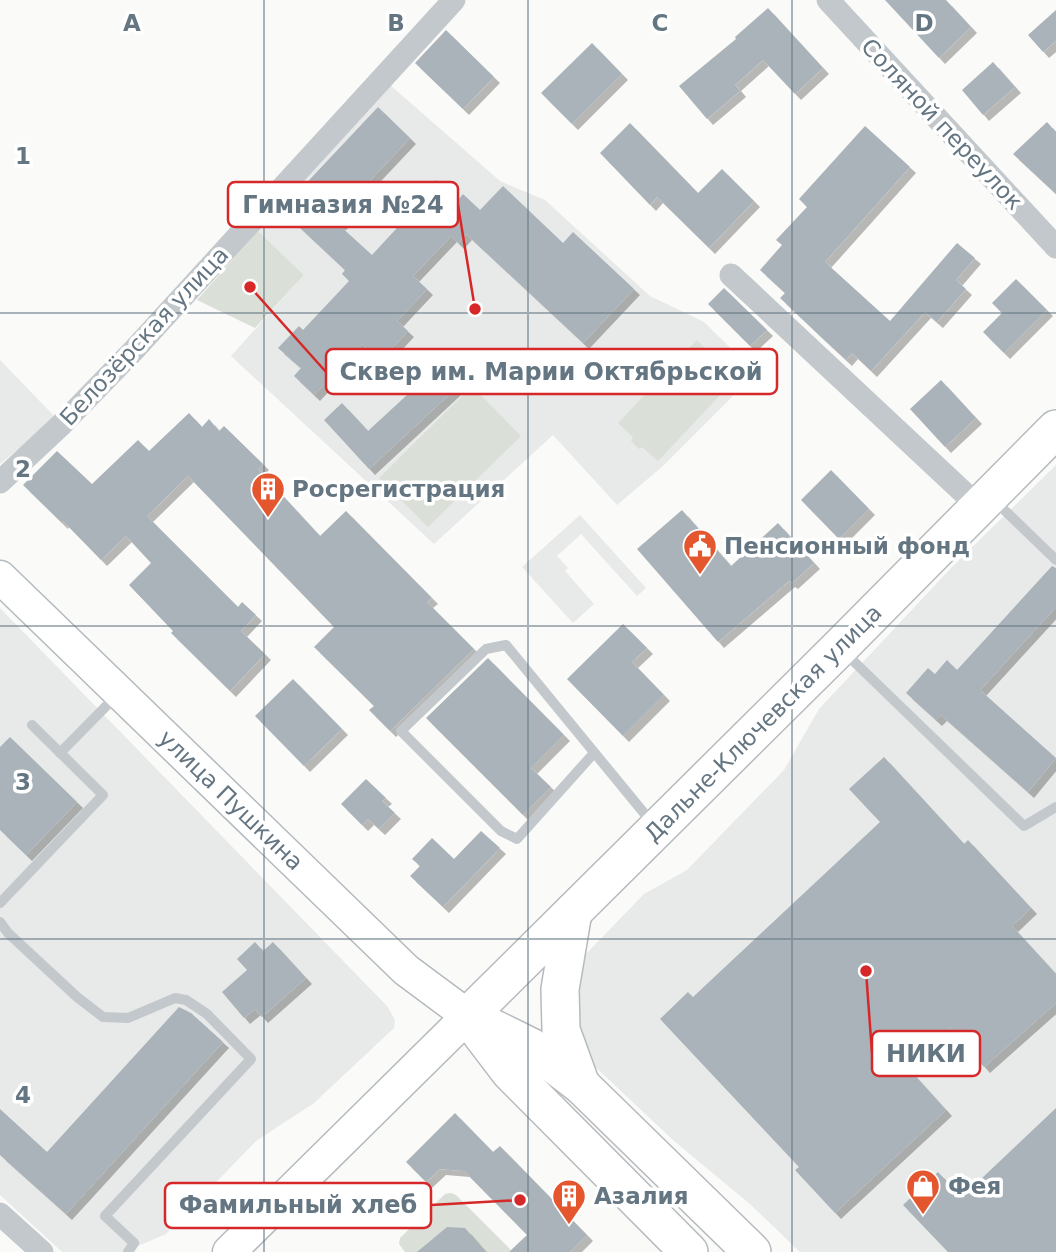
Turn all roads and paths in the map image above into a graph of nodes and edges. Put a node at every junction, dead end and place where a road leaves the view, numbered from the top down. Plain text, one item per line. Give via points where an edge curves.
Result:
1 (454, 0) edge
2 (828, 0) edge
3 (1056, 247) edge
4 (731, 275) dead end
5 (1056, 429) edge
6 (0, 482) edge
7 (984, 501) junction
8 (1056, 560) edge
9 (0, 577) edge
10 (839, 648) junction
11 (120, 692) junction
12 (32, 725) dead end
13 (594, 753) junction
14 (60, 754) junction
15 (1056, 807) edge
16 (657, 829) junction
17 (0, 903) edge
18 (573, 912) junction
19 (0, 922) edge
20 (468, 1016) junction
21 (581, 1084) junction
22 (0, 1214) edge
23 (32, 1249) edge
24 (128, 1252) edge
25 (229, 1252) edge
26 (690, 1252) edge
27 (752, 1252) edge

1 - 6 street, Белозёрская улица via 134,350
2 - 3 street, Соляной переулок
4 - 7 street
5 - 7 main road, Дальне-Ключевская улица
7 - 8 lane
7 - 10 main road, Дальне-Ключевская улица
9 - 11 main road, улица Пушкина
10 - 15 lane via 1024,826
10 - 16 main road, Дальне-Ключевская улица
11 - 14 lane
11 - 20 main road, улица Пушкина via 406,970
12 - 14 lane
13 - 13 lane via 506,645 486,649 401,731 501,831 517,839
13 - 16 lane
14 - 17 lane via 103,795
16 - 18 main road, Дальне-Ключевская улица
18 - 20 main road, Дальне-Ключевская улица
18 - 21 main road via 560,989 560,1021
19 - 24 lane via 103,1017 128,1018 166,1000 186,1000 207,1014 251,1059 105,1216 134,1243
20 - 21 main road, улица Пушкина via 531,1047
20 - 25 main road
20 - 26 main road, улица Пушкина via 510,1072
21 - 27 main road, улица Пушкина
22 - 23 street

